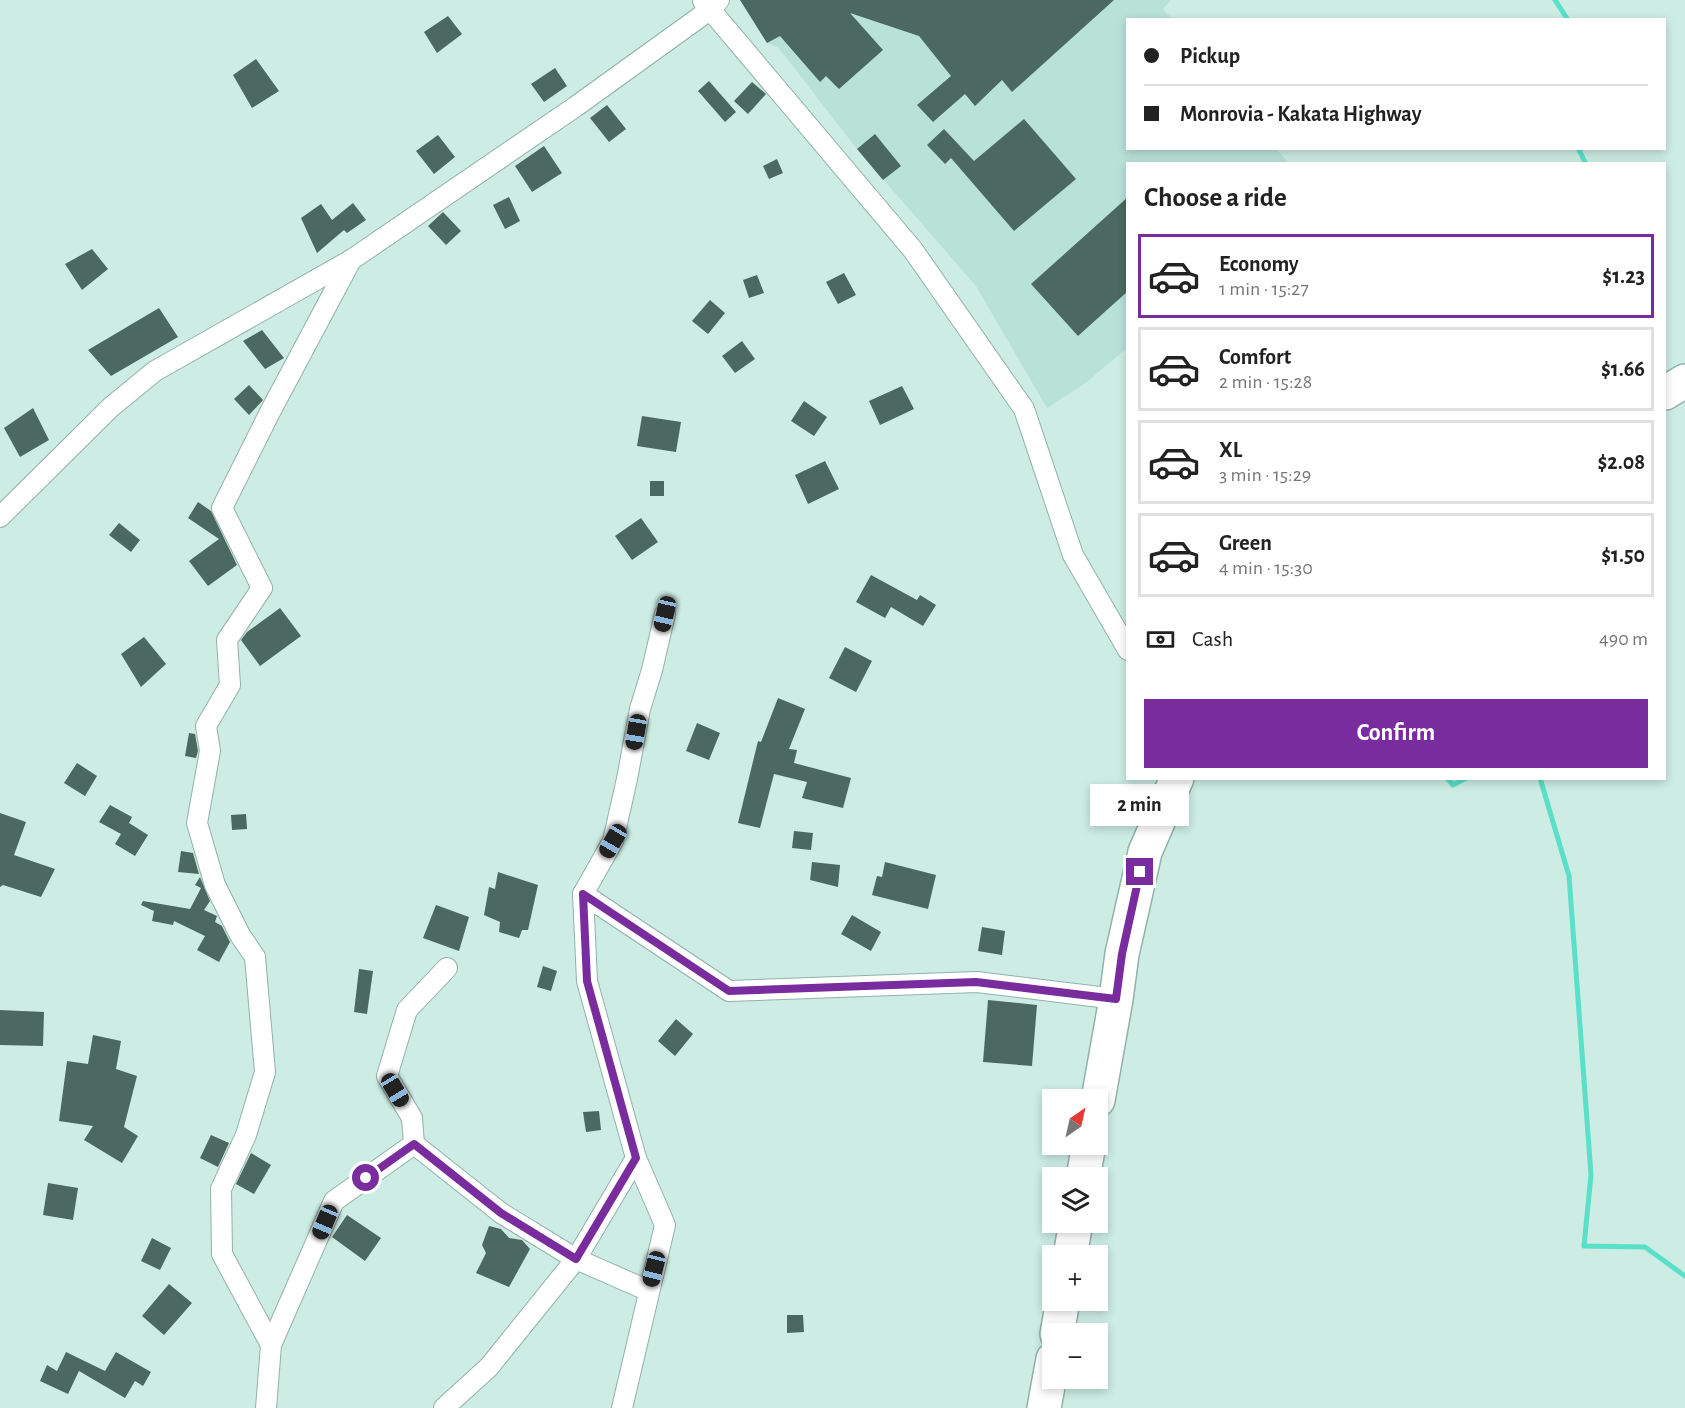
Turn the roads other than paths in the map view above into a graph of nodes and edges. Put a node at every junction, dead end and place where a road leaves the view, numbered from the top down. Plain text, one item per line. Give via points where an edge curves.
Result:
1 (711, 3) edge
2 (351, 260) junction
3 (1685, 381) edge
4 (1666, 392) edge
5 (0, 517) edge
6 (665, 614) dead end
7 (1126, 647) edge
8 (1176, 780) edge
9 (583, 894) junction
10 (447, 968) dead end
11 (1116, 999) junction
12 (1100, 1089) edge
13 (414, 1144) junction
14 (636, 1158) junction
15 (576, 1259) junction
16 (649, 1291) junction
17 (271, 1345) junction
18 (1047, 1389) edge
19 (266, 1408) edge
20 (444, 1408) edge
21 (622, 1408) edge
22 (1044, 1408) edge

1 - 2 street via 575,107
1 - 7 street via 913,250 1024,409 1073,555
2 - 5 street via 155,371 111,407
2 - 17 street via 222,508 262,588 227,640 230,685 206,726 210,751 197,823 215,885 255,957 265,1072 246,1135 222,1189 222,1254
3 - 4 highway
6 - 9 street via 640,709 613,841
8 - 11 highway via 1145,852
9 - 11 street via 729,991 976,982
9 - 14 street via 587,981
10 - 13 street via 407,1011 387,1076 412,1118
11 - 12 highway
13 - 15 street via 501,1213
13 - 17 street via 334,1201
14 - 15 street
14 - 16 street via 665,1225
15 - 16 street
15 - 20 street via 489,1367
16 - 21 street
17 - 19 street
18 - 22 highway

